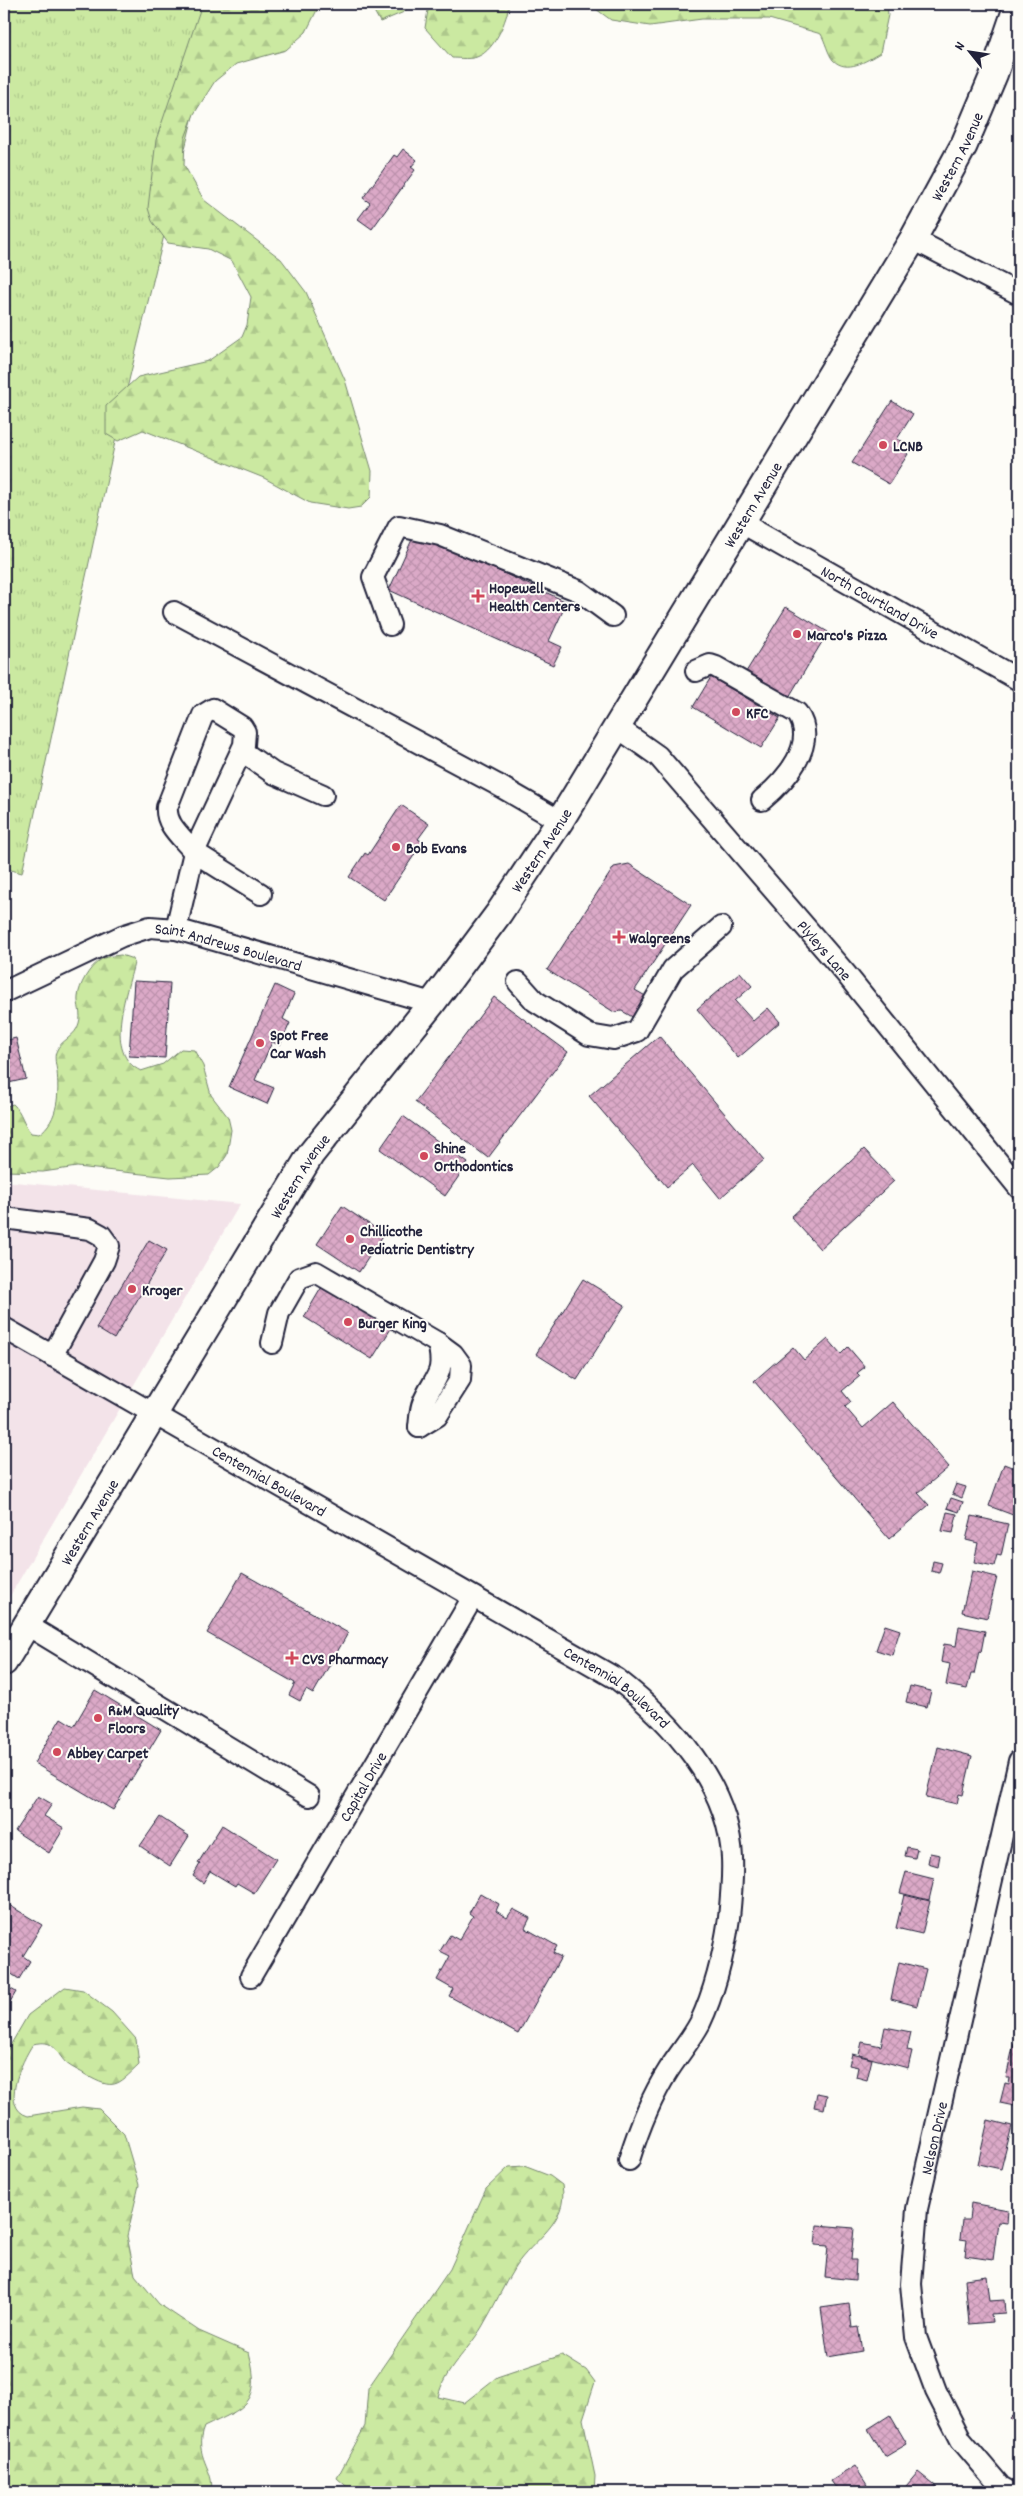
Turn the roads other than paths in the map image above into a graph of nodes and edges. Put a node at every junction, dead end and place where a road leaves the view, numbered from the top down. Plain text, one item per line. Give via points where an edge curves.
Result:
1 (1018, 4) edge
2 (914, 239) junction
3 (1019, 294) edge
4 (742, 523) junction
5 (174, 612) dead end
6 (613, 616) dead end
7 (390, 625) dead end
8 (696, 671) dead end
9 (1019, 680) edge
10 (617, 727) junction
11 (242, 750) junction
12 (323, 794) dead end
13 (762, 800) dead end
14 (560, 821) junction
15 (194, 852) junction
16 (261, 894) dead end
17 (721, 927) dead end
18 (176, 929) junction
19 (518, 982) dead end
20 (4, 992) edge
21 (432, 1003) junction
22 (1019, 1188) edge
23 (4, 1218) edge
24 (4, 1328) edge
25 (272, 1344) dead end
26 (52, 1356) junction
27 (153, 1413) junction
28 (419, 1427) dead end
29 (473, 1597) junction
30 (27, 1624) junction
31 (4, 1662) edge
32 (1019, 1761) edge
33 (309, 1796) dead end
34 (251, 1976) dead end
35 (629, 2160) dead end
36 (1003, 2490) edge

1 - 2 main road, Western Avenue via 994,74 964,145
2 - 3 street
2 - 4 main road, Western Avenue
4 - 9 street, North Courtland Drive
4 - 10 main road, Western Avenue
5 - 14 street
6 - 7 street via 579,591 440,535 399,526 373,577
8 - 13 street via 710,665 716,667 797,713 800,718 804,736 793,768
10 - 14 main road, Western Avenue
10 - 22 street, Plyleys Lane via 658,756 846,974
11 - 12 street via 273,773
11 - 15 street
11 - 15 street via 245,732 242,727 213,710 203,715 166,815
14 - 21 main road, Western Avenue via 499,913
15 - 16 street
15 - 18 street
17 - 19 street via 673,969 636,1031 613,1039 589,1035 535,1001
18 - 20 street, Saint Andrews Boulevard via 150,927 122,936
18 - 21 street, Saint Andrews Boulevard
21 - 27 main road, Western Avenue via 311,1154
23 - 26 street via 90,1229 101,1234 109,1246
24 - 26 street, Centennial Boulevard
25 - 28 street via 279,1313 299,1278 316,1272 453,1354 460,1365 460,1380 437,1416
26 - 27 street, Centennial Boulevard
27 - 29 street, Centennial Boulevard
27 - 30 main road, Western Avenue
29 - 34 street, Capital Drive
29 - 35 street, Centennial Boulevard via 617,1678 649,1704 690,1751 709,1779 727,1828 732,1857 731,1899 726,1941 713,1988 699,2024 642,2117
30 - 31 main road, Western Avenue
30 - 33 street
32 - 36 street, Nelson Drive via 917,2209 911,2284 916,2337 936,2391 961,2440

